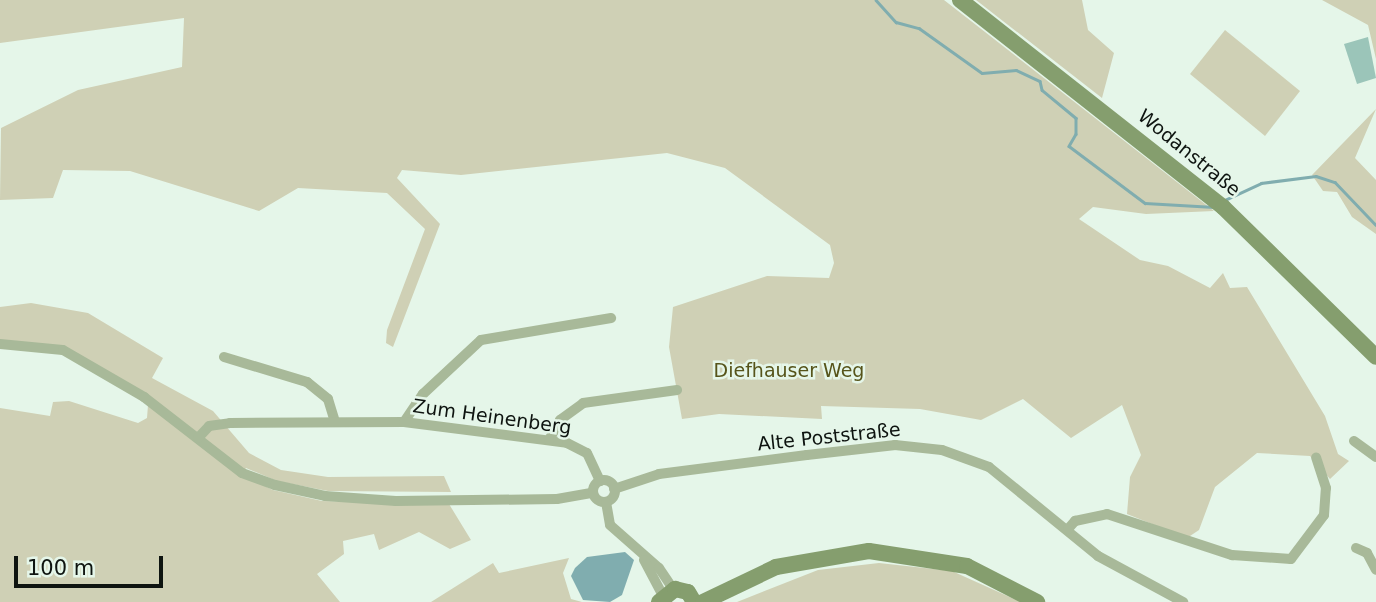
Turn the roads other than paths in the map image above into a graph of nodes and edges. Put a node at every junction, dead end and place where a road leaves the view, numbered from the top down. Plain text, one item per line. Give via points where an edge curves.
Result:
1 (960, 0) edge
2 (611, 318) dead end
3 (0, 344) edge
4 (224, 357) dead end
5 (1376, 357) edge
6 (677, 390) dead end
7 (334, 419) junction
8 (404, 422) junction
9 (198, 438) junction
10 (549, 440) junction
11 (1354, 441) dead end
12 (1376, 457) edge
13 (1316, 458) dead end
14 (600, 481) junction
15 (614, 489) junction
16 (592, 493) junction
17 (607, 502) junction
18 (1068, 529) junction
19 (1356, 548) dead end
20 (1376, 570) edge
21 (727, 587) junction
22 (675, 596) edge
23 (703, 602) edge
24 (1037, 602) edge
25 (1183, 602) edge

1 - 5 main road, Wodanstraße via 1218,203
2 - 8 street via 481,340 424,394
3 - 9 street via 64,350 144,397
4 - 7 street via 307,382 328,399
6 - 10 street via 589,401 560,420
7 - 8 street, Zum Heinenberg
7 - 9 street, Zum Heinenberg via 215,424
8 - 10 street, Zum Heinenberg
9 - 16 street via 242,473 325,496 396,501 558,499
10 - 14 street, Zum Heinenberg via 582,450
11 - 12 street
13 - 18 street via 1326,488 1324,515 1291,559 1232,555 1107,514 1075,521
14 - 15 street
14 - 16 street
15 - 17 street
15 - 18 street, Alte Poststraße via 659,474 907,445 989,467
16 - 17 street
17 - 22 street via 610,525
18 - 25 street, Alte Poststraße via 1116,567
19 - 20 street via 1367,553
21 - 22 main road
21 - 23 main road
21 - 24 main road via 821,555 902,552 967,566

